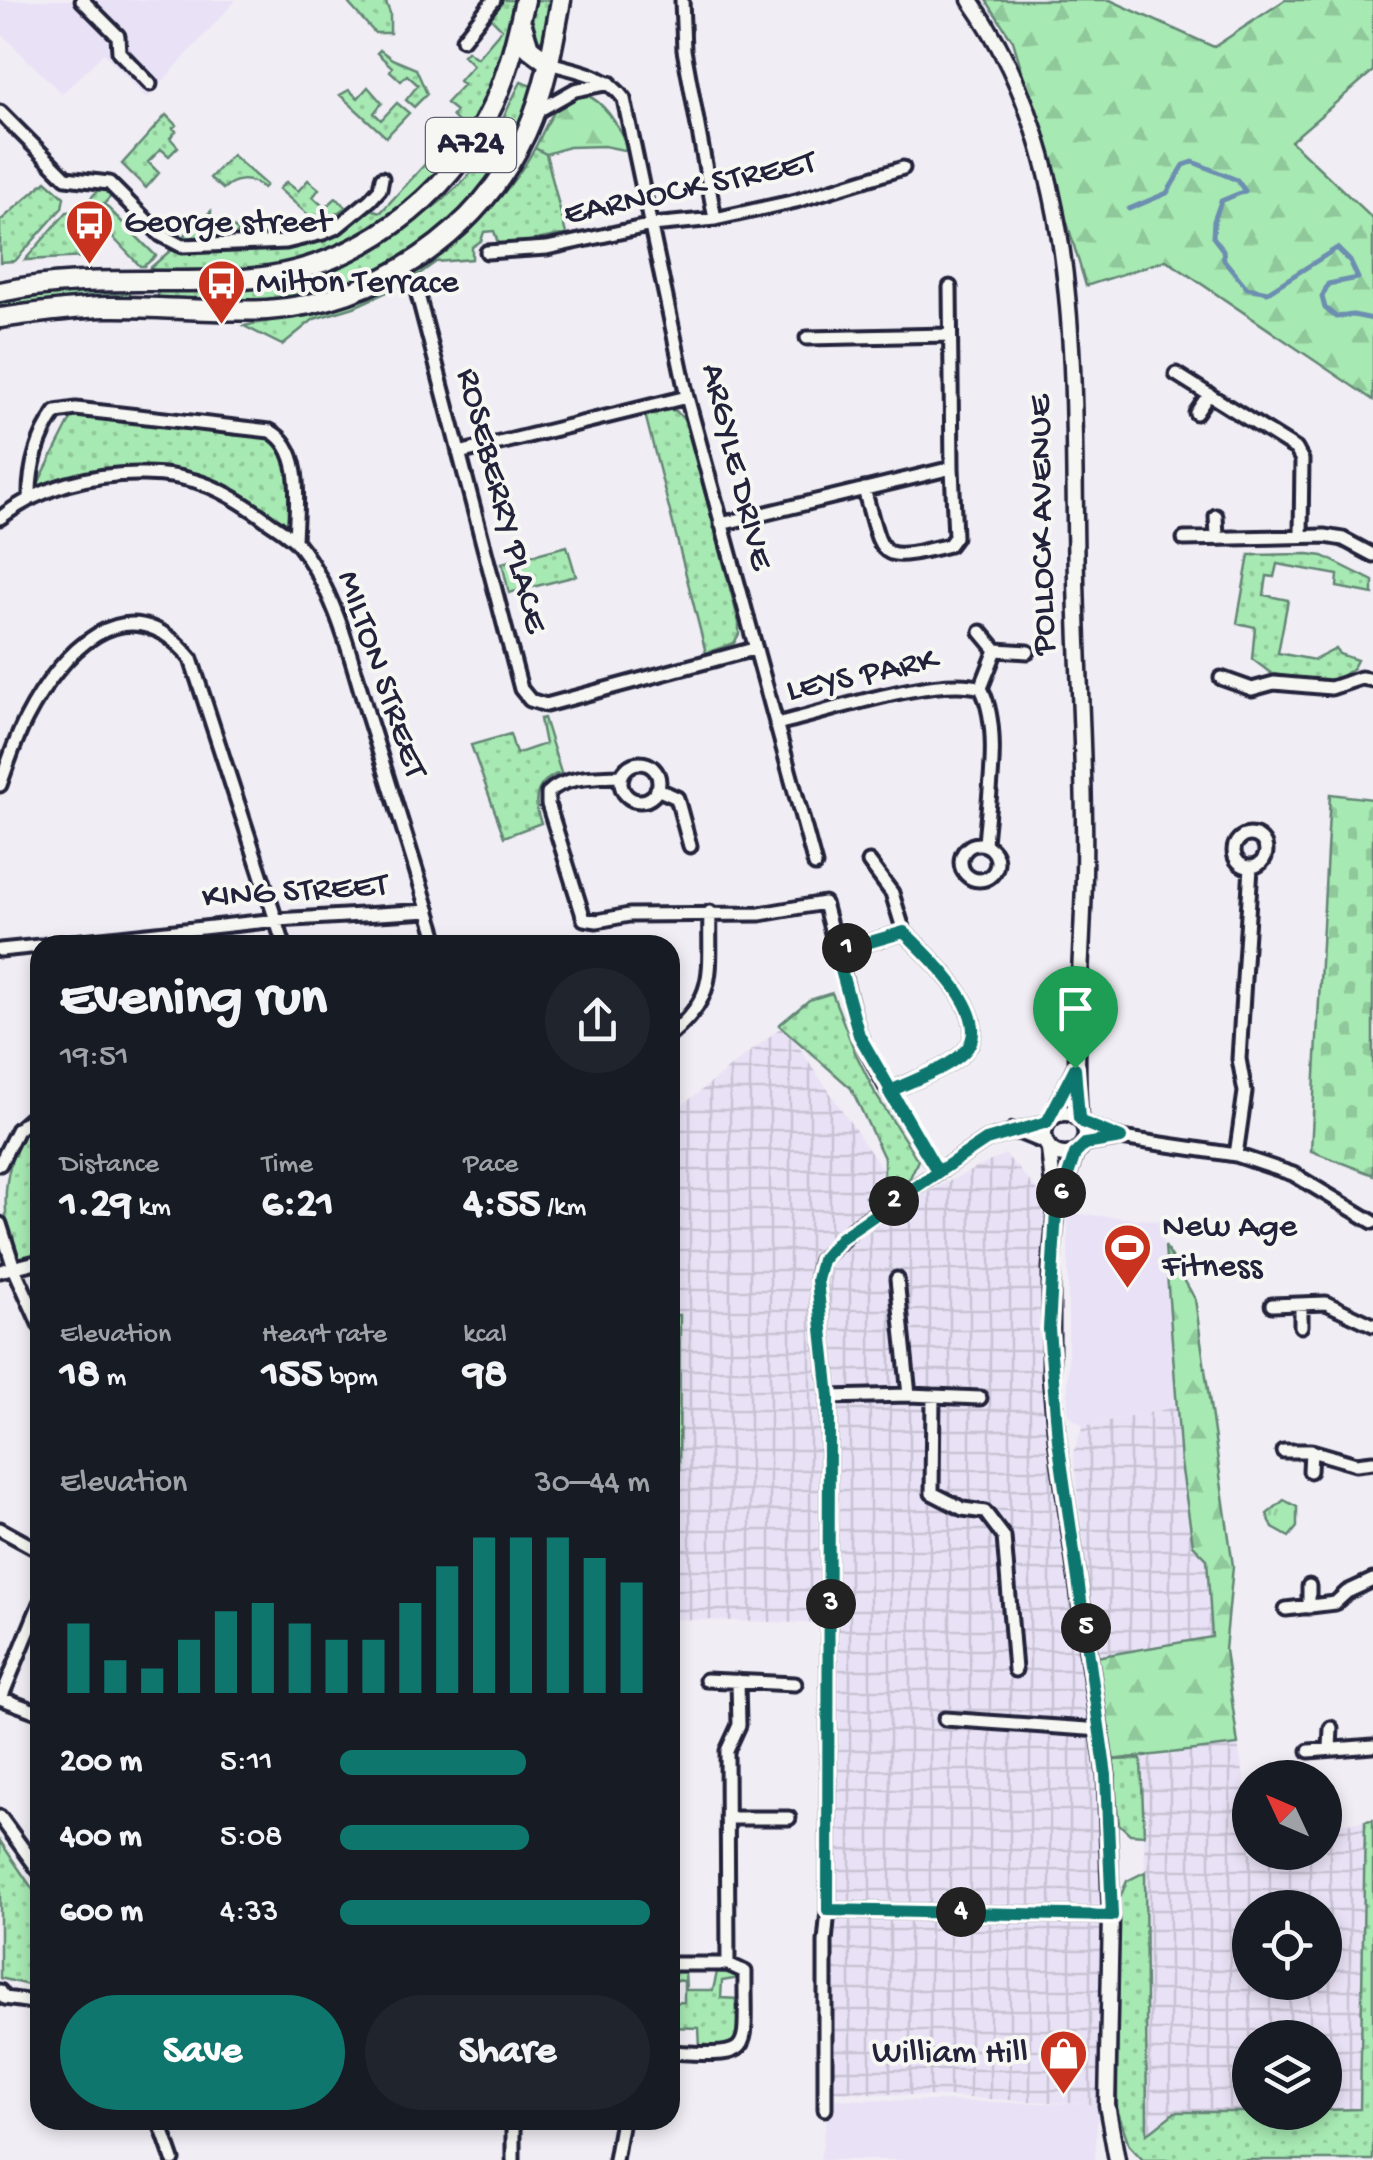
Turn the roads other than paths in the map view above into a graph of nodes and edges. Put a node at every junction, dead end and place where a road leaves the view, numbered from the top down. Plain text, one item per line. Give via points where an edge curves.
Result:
1 (82, 0) edge
2 (494, 0) edge
3 (524, 0) edge
4 (561, 0) edge
5 (682, 0) edge
6 (970, 0) edge
7 (520, 20) junction
8 (463, 39) dead end
9 (549, 64) junction
10 (504, 77) junction
11 (610, 83) junction
12 (150, 84) dead end
13 (0, 112) edge
14 (534, 113) junction
15 (903, 168) dead end
16 (382, 178) dead end
17 (716, 219) junction
18 (652, 224) junction
19 (487, 252) dead end
20 (950, 287) dead end
21 (0, 291) edge
22 (418, 296) dead end
23 (0, 318) edge
24 (949, 336) junction
25 (821, 355) dead end
26 (1176, 374) dead end
27 (1209, 394) junction
28 (687, 397) junction
29 (1196, 413) dead end
30 (460, 452) junction
31 (952, 468) junction
32 (864, 489) junction
33 (30, 499) junction
34 (1216, 516) dead end
35 (0, 518) edge
36 (721, 524) junction
37 (1301, 534) junction
38 (1216, 537) junction
39 (1184, 538) dead end
40 (294, 540) junction
41 (1373, 555) edge
42 (981, 632) dead end
43 (754, 649) junction
44 (996, 650) junction
45 (1028, 652) dead end
46 (1220, 678) dead end
47 (1373, 680) edge
48 (981, 688) junction
49 (776, 724) junction
50 (622, 776) junction
51 (0, 785) edge
52 (657, 789) junction
53 (985, 844) dead end
54 (690, 846) dead end
55 (870, 862) dead end
56 (814, 865) dead end
57 (1250, 867) dead end
58 (428, 911) junction
59 (710, 912) junction
60 (277, 920) junction
61 (904, 932) junction
62 (137, 935) edge
63 (281, 935) edge
64 (436, 935) edge
65 (30, 947) edge
66 (0, 950) edge
67 (836, 952) junction
68 (680, 1027) edge
69 (1075, 1068) junction
70 (889, 1092) junction
71 (30, 1119) edge
72 (1049, 1120) junction
73 (1081, 1120) junction
74 (1013, 1130) junction
75 (1121, 1138) junction
76 (1047, 1146) junction
77 (1080, 1148) junction
78 (1236, 1155) junction
79 (0, 1164) edge
80 (938, 1172) junction
81 (1056, 1211) junction
82 (1373, 1222) edge
83 (0, 1224) edge
84 (30, 1264) edge
85 (14, 1268) junction
86 (0, 1271) edge
87 (897, 1279) dead end
88 (30, 1304) edge
89 (1300, 1304) junction
90 (1272, 1305) dead end
91 (1373, 1325) edge
92 (1301, 1326) dead end
93 (909, 1396) junction
94 (933, 1396) junction
95 (829, 1397) junction
96 (980, 1398) dead end
97 (1282, 1451) dead end
98 (1310, 1451) junction
99 (1373, 1462) edge
100 (1310, 1471) dead end
101 (0, 1529) edge
102 (30, 1546) edge
103 (1373, 1580) edge
104 (1309, 1586) dead end
105 (1309, 1606) junction
106 (1286, 1609) dead end
107 (30, 1627) edge
108 (1015, 1670) dead end
109 (706, 1680) dead end
110 (738, 1680) junction
111 (795, 1684) dead end
112 (1, 1698) edge
113 (30, 1709) edge
114 (945, 1719) dead end
115 (1331, 1728) dead end
116 (1101, 1730) junction
117 (1373, 1746) edge
118 (1330, 1748) junction
119 (1309, 1751) dead end
120 (0, 1816) edge
121 (727, 1818) junction
122 (789, 1818) dead end
123 (30, 1858) edge
124 (828, 1910) junction
125 (1112, 1916) junction
126 (680, 1964) edge
127 (728, 1964) junction
128 (0, 1991) edge
129 (30, 2002) edge
130 (680, 2053) edge
131 (824, 2109) dead end
132 (162, 2130) edge
133 (514, 2130) edge
134 (620, 2130) edge
135 (173, 2160) edge
136 (514, 2160) edge
137 (615, 2160) edge
138 (1117, 2160) edge

1 - 12 street via 118,36 119,52
2 - 8 street
3 - 7 main road, A724
4 - 9 main road, A724
5 - 17 street via 684,50
6 - 69 street, POLLOCK AVENUE via 989,26 1040,147 1057,214 1070,332 1084,872
7 - 9 main road via 529,48
7 - 10 main road, A724
9 - 10 main road, A724
9 - 11 street
9 - 14 main road, A724
10 - 21 main road, A724 via 479,132 447,177 385,231 329,260 250,279 45,283
11 - 14 street via 574,90
11 - 18 street, ARGYLE DRIVE via 630,118
13 - 16 street via 66,178 109,183 182,246 309,238 370,200
14 - 23 main road, A724 via 500,179 463,222 419,258 355,291 270,310 74,308
15 - 17 street, EARNOCK STREET
17 - 18 street, EARNOCK STREET
18 - 19 street, EARNOCK STREET via 547,248
18 - 28 street, ARGYLE DRIVE
20 - 24 street
22 - 30 street, ROSEBERRY PLACE
24 - 25 street via 814,338
24 - 31 street
26 - 27 street
27 - 29 street
27 - 37 street via 1296,449 1302,460
28 - 30 street
28 - 36 street, ARGYLE DRIVE
30 - 43 street, ROSEBERRY PLACE via 521,688 530,700 546,706
31 - 32 street
31 - 32 street via 950,546 899,557 887,552
32 - 36 street
33 - 35 street, MILTON STREET
33 - 40 street, MILTON STREET via 120,474 168,474 206,482
33 - 40 street via 40,442 56,412 270,431 290,448
34 - 38 street
36 - 43 street, ARGYLE DRIVE
37 - 38 street
37 - 41 street via 1343,539
38 - 39 street
40 - 58 street, MILTON STREET via 323,579 344,637
42 - 44 street
43 - 49 street, ARGYLE DRIVE
44 - 45 street
44 - 48 street
46 - 47 street via 1252,689 1274,682 1331,688
48 - 49 street, LEYS PARK via 938,686
48 - 53 street, LEYS PARK via 992,736
49 - 56 street, ARGYLE DRIVE
50 - 52 street via 622,788 634,800 646,800
50 - 52 street via 636,764 648,765 657,774
50 - 59 street via 559,784 548,793 584,919
51 - 60 street via 25,720 76,649 117,624 161,631 190,658
52 - 54 street via 677,798
55 - 61 street via 892,893
57 - 78 street
58 - 60 street, KING STREET
58 - 64 street, MILTON STREET
59 - 67 street via 760,914 824,902
59 - 68 street via 707,992
60 - 62 street, KING STREET
60 - 63 street
61 - 67 street
61 - 70 street via 948,977 974,1022 974,1040 963,1054
65 - 66 street, KING STREET
67 - 70 street via 859,1035
69 - 72 street, POLLOCK AVENUE
69 - 73 street, POLLOCK AVENUE
70 - 80 street
71 - 79 street
72 - 73 street via 1060,1113
72 - 74 street
72 - 76 street
73 - 75 street
73 - 77 street
74 - 76 street
74 - 80 street
75 - 77 street
75 - 78 street
76 - 77 street via 1057,1154
76 - 81 street
77 - 81 street
78 - 82 street via 1293,1174
80 - 95 street via 854,1228 822,1260 817,1280
81 - 116 street via 1051,1376
83 - 85 street
84 - 85 street
85 - 86 street
85 - 88 street
87 - 93 street
89 - 90 street
89 - 91 street via 1326,1303
89 - 92 street
93 - 94 street
93 - 95 street
94 - 96 street
94 - 108 street via 932,1493 985,1512 1004,1537
95 - 124 street
97 - 98 street
98 - 99 street
98 - 100 street
101 - 102 street
103 - 105 street via 1335,1602
104 - 105 street
105 - 106 street
107 - 112 street
109 - 110 street
110 - 111 street
110 - 121 street via 739,1724 727,1751
112 - 113 street
114 - 116 street
115 - 118 street
116 - 125 street
117 - 118 street
118 - 119 street
120 - 123 street
121 - 122 street
121 - 127 street
124 - 125 street
124 - 131 street
125 - 138 street via 1108,2104
126 - 127 street
127 - 130 street via 744,1972 742,2045 725,2055
128 - 129 street
132 - 135 street
133 - 136 street
134 - 137 street

